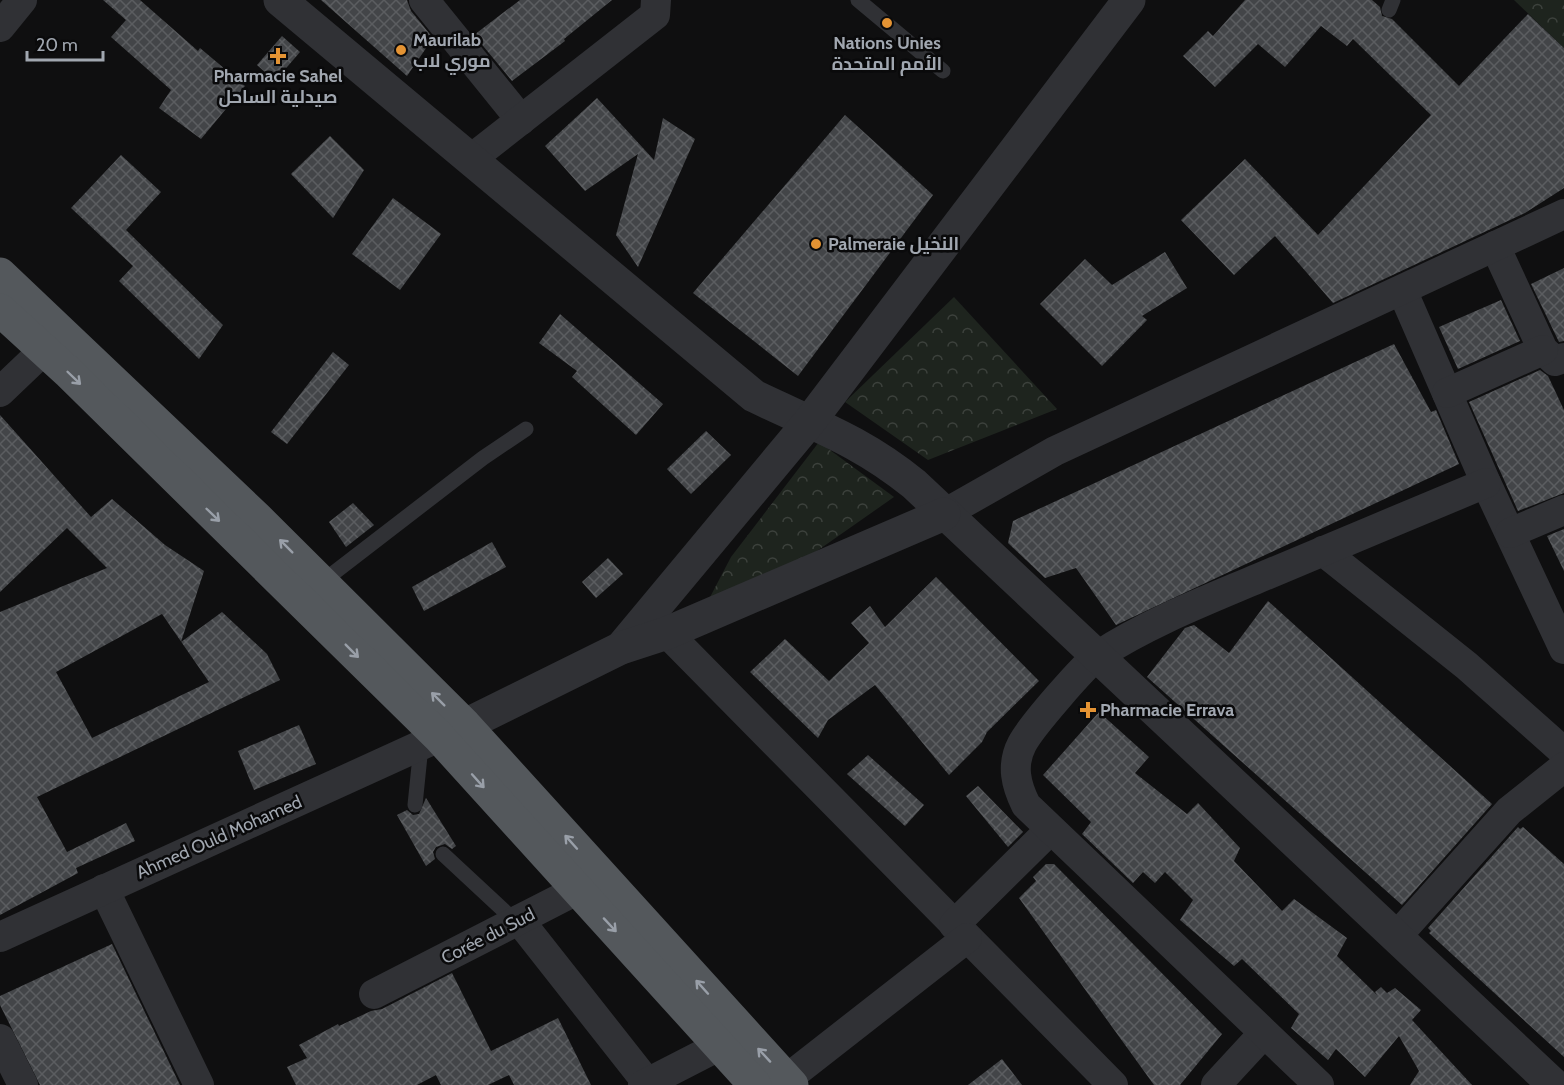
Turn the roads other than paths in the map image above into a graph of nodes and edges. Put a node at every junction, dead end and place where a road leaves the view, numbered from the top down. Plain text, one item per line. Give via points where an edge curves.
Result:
1 (22, 0) edge
2 (280, 0) edge
3 (424, 0) edge
4 (656, 0) edge
5 (858, 0) edge
6 (1129, 0) edge
7 (0, 27) edge
8 (943, 70) dead end
9 (521, 120) junction
10 (471, 159) junction
11 (1564, 214) edge
12 (1495, 246) junction
13 (0, 274) edge
14 (1402, 290) junction
15 (0, 310) edge
16 (44, 350) junction
17 (1554, 354) edge
18 (0, 392) edge
19 (1448, 393) junction
20 (810, 421) junction
21 (526, 429) dead end
22 (1486, 483) junction
23 (1564, 510) edge
24 (944, 514) junction
25 (1510, 533) junction
26 (1323, 551) junction
27 (322, 582) junction
28 (1560, 630) edge
29 (667, 633) junction
30 (621, 648) junction
31 (1097, 656) junction
32 (442, 736) junction
33 (1564, 752) edge
34 (1564, 767) edge
35 (416, 805) dead end
36 (1050, 830) junction
37 (442, 854) dead end
38 (588, 882) junction
39 (104, 889) junction
40 (517, 921) junction
41 (960, 932) junction
42 (0, 937) edge
43 (1396, 937) junction
44 (374, 994) dead end
45 (1264, 1033) junction
46 (731, 1037) junction
47 (0, 1039) edge
48 (786, 1083) edge
49 (646, 1084) edge
50 (23, 1085) edge
51 (199, 1085) edge
52 (755, 1085) edge
53 (1113, 1085) edge
54 (1216, 1085) edge
55 (1318, 1085) edge
56 (1554, 1085) edge

1 - 7 street
2 - 10 street
3 - 9 street
4 - 9 street via 655,15
5 - 8 lane
6 - 20 street
9 - 10 street
10 - 20 street via 754,396
11 - 12 street
12 - 14 street
12 - 17 street
27 -> 13 highway
14 - 19 street
14 - 24 street via 1055,451
15 - 16 highway
16 - 18 street
16 -> 32 highway
17 - 19 street
19 - 22 street
20 - 24 street via 884,459
20 - 30 street
21 - 27 lane
22 - 25 street
22 - 26 street
23 - 25 street
24 - 29 street
24 - 31 street
25 - 28 street
26 - 31 street via 1140,632
26 - 33 street via 1467,666
32 -> 27 highway
29 - 30 street
29 - 41 street
30 - 32 street
31 - 36 street via 1022,744 1016,764 1016,784 1026,805
31 - 43 street
32 - 35 lane
32 - 38 highway
32 - 39 street, Ahmed Ould Mohamed
34 - 43 street via 1509,811
36 - 41 street
36 - 45 street
37 - 40 lane
38 - 40 street, Corée du Sud
38 - 46 highway
39 - 42 street, Ahmed Ould Mohamed
39 - 51 street
40 - 44 street, Corée du Sud
40 - 49 street
41 - 48 street
41 - 53 street
43 - 56 street
45 - 54 street
45 - 55 street
48 -> 46 highway
46 - 49 street
46 - 52 highway
47 - 50 street

